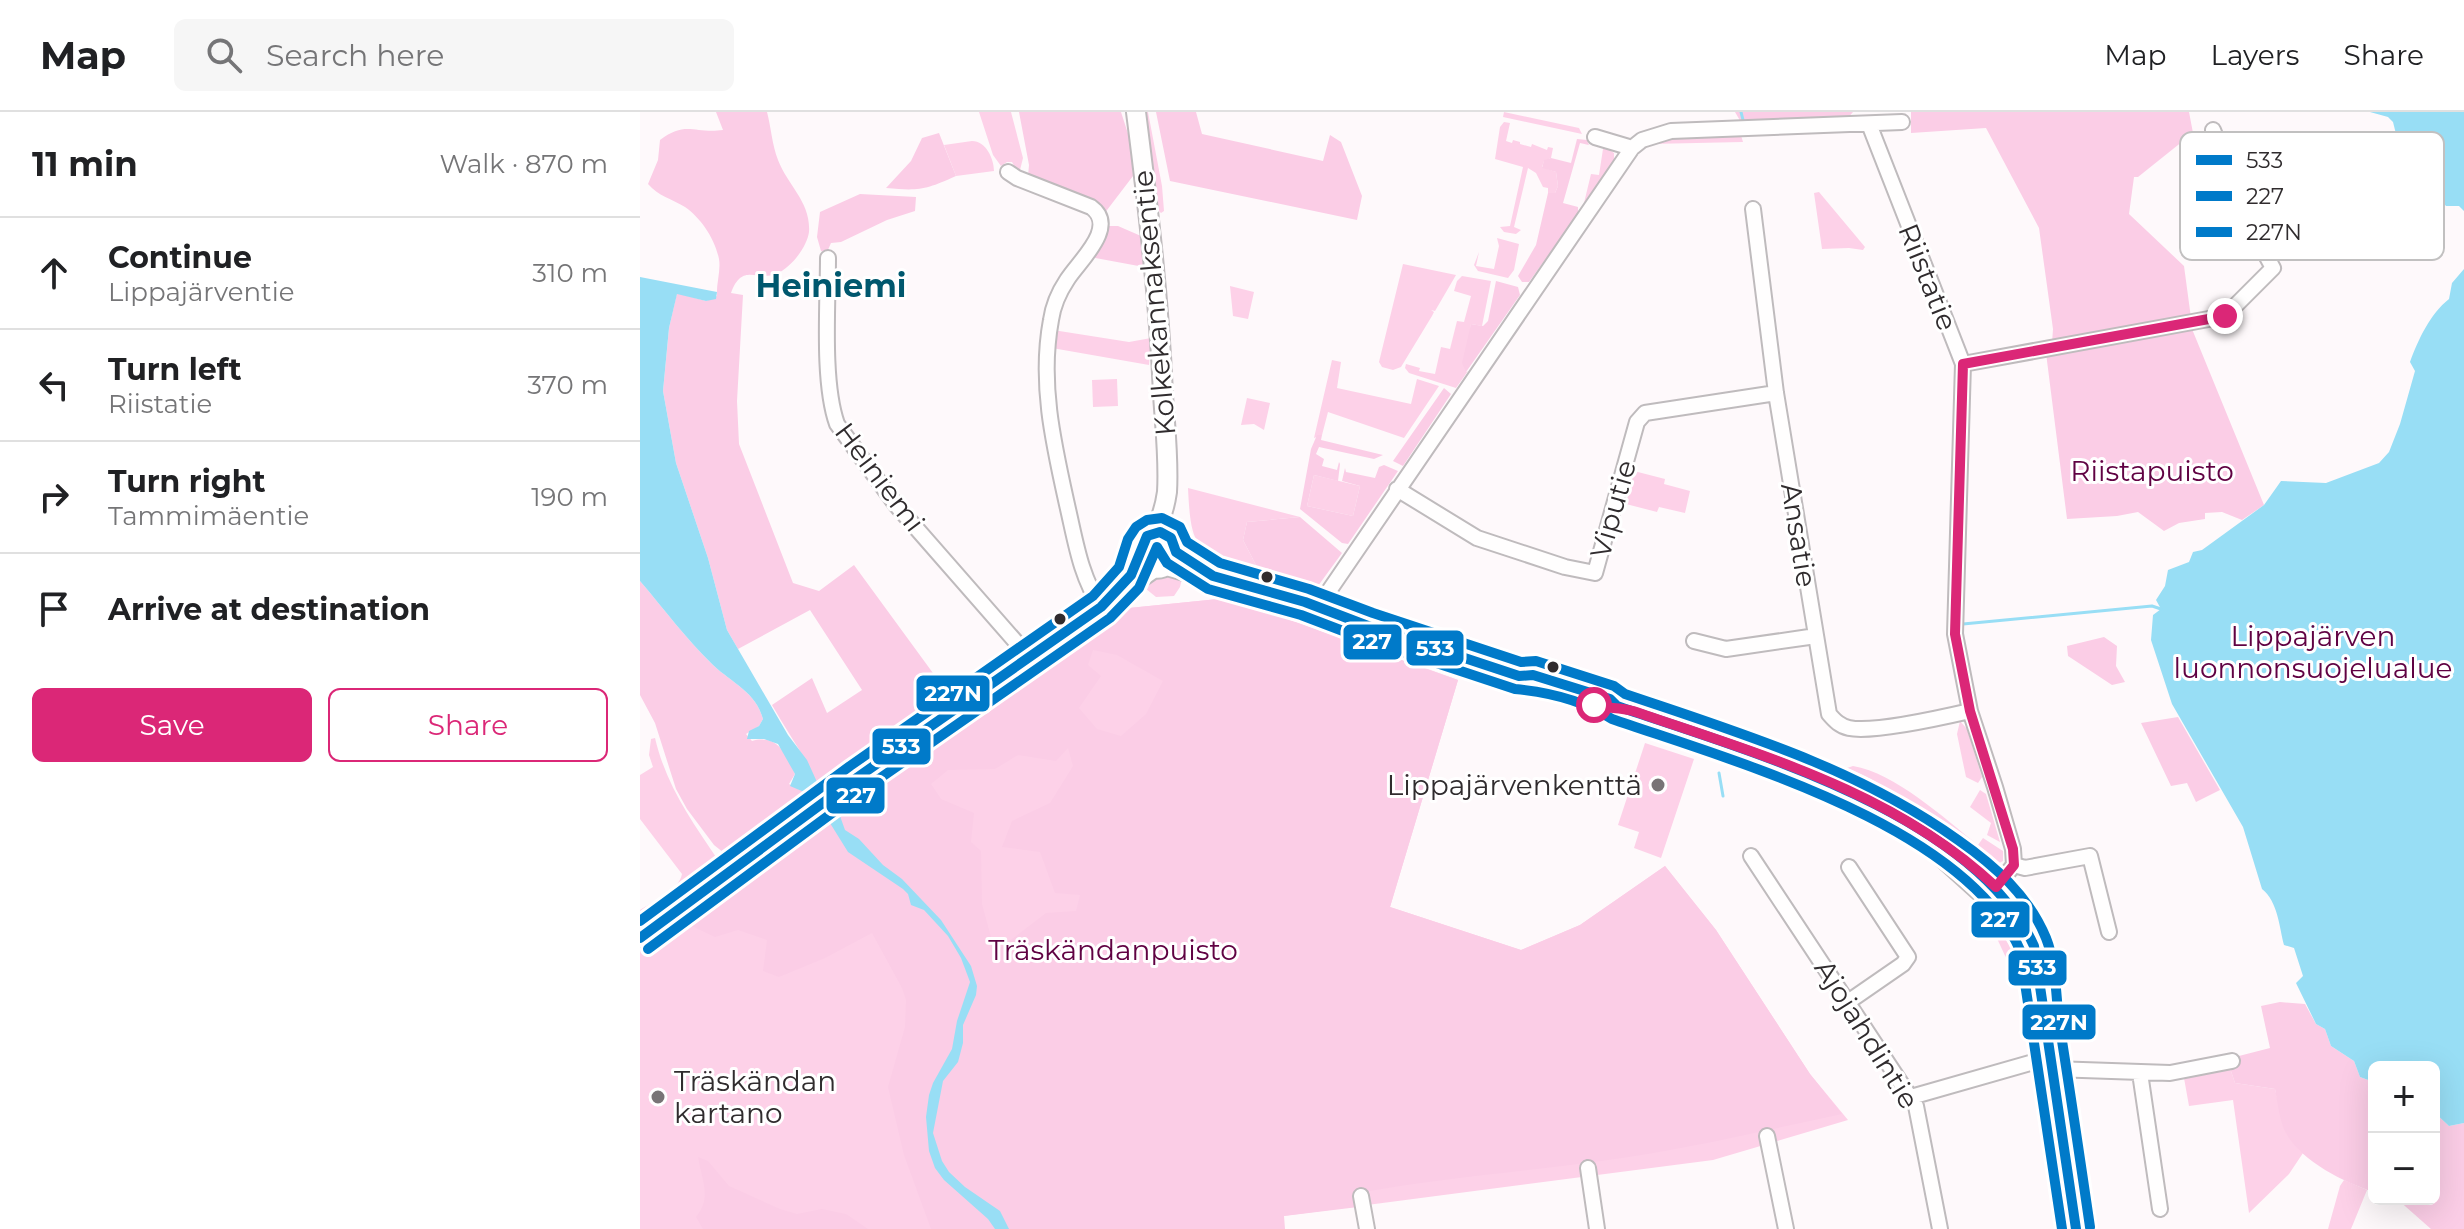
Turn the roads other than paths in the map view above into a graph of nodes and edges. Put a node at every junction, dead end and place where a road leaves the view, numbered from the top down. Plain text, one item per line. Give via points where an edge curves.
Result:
1 (1136, 112) edge
2 (1902, 122) dead end
3 (1869, 124) junction
4 (1595, 137) dead end
5 (1632, 148) junction
6 (1008, 172) dead end
7 (1753, 209) dead end
8 (828, 258) dead end
9 (2269, 260) edge
10 (1963, 364) junction
11 (1776, 393) junction
12 (1397, 489) junction
13 (1167, 494) junction
14 (1152, 532) junction
15 (1139, 555) junction
16 (1167, 556) junction
17 (1117, 594) junction
18 (1101, 607) junction
19 (1318, 607) junction
20 (1816, 636) junction
21 (1694, 641) dead end
22 (1030, 658) junction
23 (1970, 711) junction
24 (1751, 856) dead end
25 (2014, 865) junction
26 (1849, 867) dead end
27 (1992, 892) junction
28 (2109, 932) dead end
29 (640, 938) edge
30 (1848, 1002) junction
31 (2232, 1061) dead end
32 (2052, 1063) junction
33 (2140, 1073) junction
34 (1911, 1097) junction
35 (1767, 1136) dead end
36 (1588, 1168) dead end
37 (1361, 1196) dead end
38 (2160, 1209) dead end
39 (1367, 1229) edge
40 (1597, 1229) edge
41 (1786, 1229) edge
42 (1940, 1229) edge
43 (2076, 1229) edge

1 - 13 main road, Kolkekannaksentie via 1161,348
2 - 3 street
3 - 5 street via 1671,131
3 - 10 street, Riistatie
4 - 5 street
5 - 12 street
6 - 18 street via 1091,207 1101,223 1096,241 1067,279 1051,316 1047,388 1083,575
7 - 11 street, Ansatie
8 - 22 street, Heiniemi via 829,387 837,424 896,505
9 - 10 street via 2273,268 2225,316
10 - 23 street, Riistatie via 1955,634
11 - 12 street, Viputie via 1645,413 1637,422 1595,573 1477,538
11 - 20 street, Ansatie
12 - 19 street
13 - 14 main road, Kolkekannaksentie
13 - 16 main road, Kolkekannaksentie
14 - 15 main road, Kolkekannaksentie via 1141,541
14 - 16 main road via 1160,532
15 - 16 main road via 1142,563
15 - 17 main road, Kolkekannaksentie
16 - 17 main road
16 - 19 main road via 1213,576
17 - 18 main road
18 - 22 main road
19 - 27 main road via 1519,676 1533,675 1610,699 1617,706 1831,781 1908,822 1944,861
20 - 21 street via 1726,649
20 - 23 street, Ansatie via 1829,714 1837,724 1872,728
22 - 29 main road
23 - 25 street, Riistatie
24 - 30 street, Ajojahdintie
25 - 27 street
25 - 28 street via 2025,868 2090,856
26 - 30 street via 1908,957
27 - 32 main road via 2036,961
30 - 34 street, Ajojahdintie
31 - 33 street via 2183,1072
32 - 33 street
32 - 34 street
32 - 43 main road
33 - 38 street
34 - 42 street, Ajojahdintie via 1919,1114
35 - 41 street
36 - 40 street
37 - 39 street

